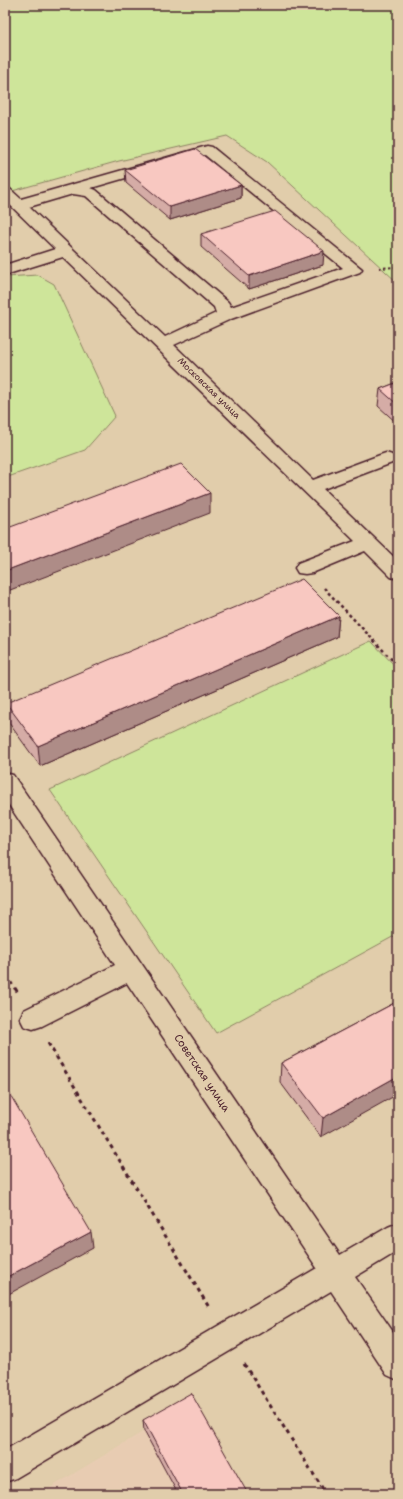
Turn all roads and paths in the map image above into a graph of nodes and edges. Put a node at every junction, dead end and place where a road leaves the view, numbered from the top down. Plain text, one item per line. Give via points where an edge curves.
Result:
1 (393, 5) edge
2 (398, 8) edge
3 (73, 189) junction
4 (5, 192) edge
5 (18, 205) junction
6 (66, 251) junction
7 (5, 270) edge
8 (225, 315) junction
9 (163, 344) junction
10 (386, 459) dead end
11 (311, 487) junction
12 (368, 543) junction
13 (305, 568) joint
14 (398, 572) edge
15 (398, 666) edge
16 (5, 781) edge
17 (131, 970) junction
18 (5, 972) edge
19 (32, 1018) junction
20 (398, 1236) edge
21 (336, 1273) junction
22 (227, 1336) junction
23 (398, 1365) edge
24 (5, 1467) edge
25 (326, 1494) edge

1 - 2 path
3 - 5 street
3 - 8 street via 91,193 222,305
3 - 8 street via 207,150 354,269
4 - 5 street, Московская улица
5 - 6 street, Московская улица
6 - 7 street
6 - 9 street, Московская улица
8 - 9 street
9 - 11 street, Московская улица
10 - 11 street
11 - 12 street, Московская улица
12 - 13 street
12 - 14 street, Московская улица
13 - 15 path
16 - 17 street, Советская улица
17 - 19 street
17 - 21 street, Советская улица
18 - 19 path
19 - 22 path
20 - 21 street
21 - 22 street
21 - 23 street, Советская улица
22 - 24 street
22 - 25 path

